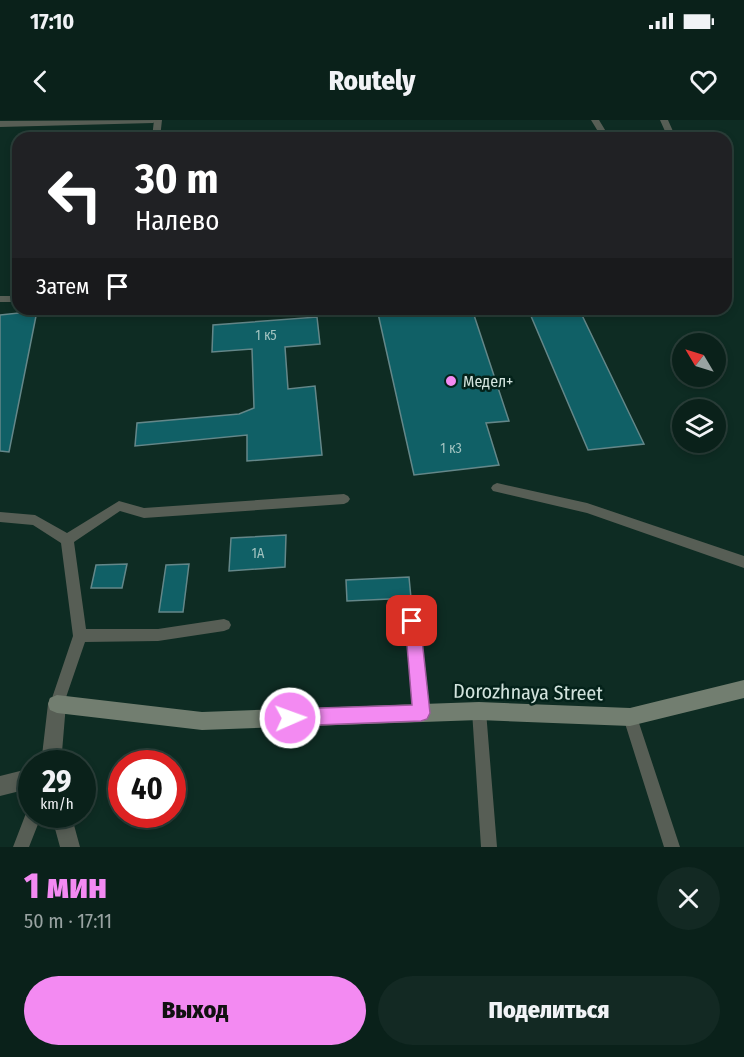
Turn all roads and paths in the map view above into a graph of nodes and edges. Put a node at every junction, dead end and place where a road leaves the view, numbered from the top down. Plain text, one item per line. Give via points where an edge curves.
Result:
1 (153, 120) edge
2 (0, 124) edge
3 (497, 488) dead end
4 (344, 499) dead end
5 (0, 517) edge
6 (67, 540) junction
7 (744, 562) edge
8 (412, 621) dead end
9 (224, 625) dead end
10 (80, 636) junction
11 (744, 689) edge
12 (57, 704) junction
13 (479, 711) junction
14 (421, 713) junction
15 (630, 717) junction
16 (52, 750) edge
17 (18, 782) edge
18 (0, 786) edge
19 (28, 828) edge
20 (65, 828) edge
21 (21, 847) edge
22 (70, 847) edge
23 (489, 847) edge
24 (672, 847) edge

1 - 2 street
3 - 7 lane via 587,508
4 - 6 lane via 144,513 119,506
5 - 6 lane via 35,520
6 - 10 lane
8 - 14 lane
9 - 10 lane via 158,635
10 - 12 lane
11 - 15 street, Dorozhnaya Street
12 - 14 street, Dorozhnaya Street via 202,721
12 - 16 street
13 - 14 street, Dorozhnaya Street
13 - 15 street, Dorozhnaya Street
13 - 23 lane
15 - 24 lane
17 - 18 street
19 - 21 lane
20 - 22 street

